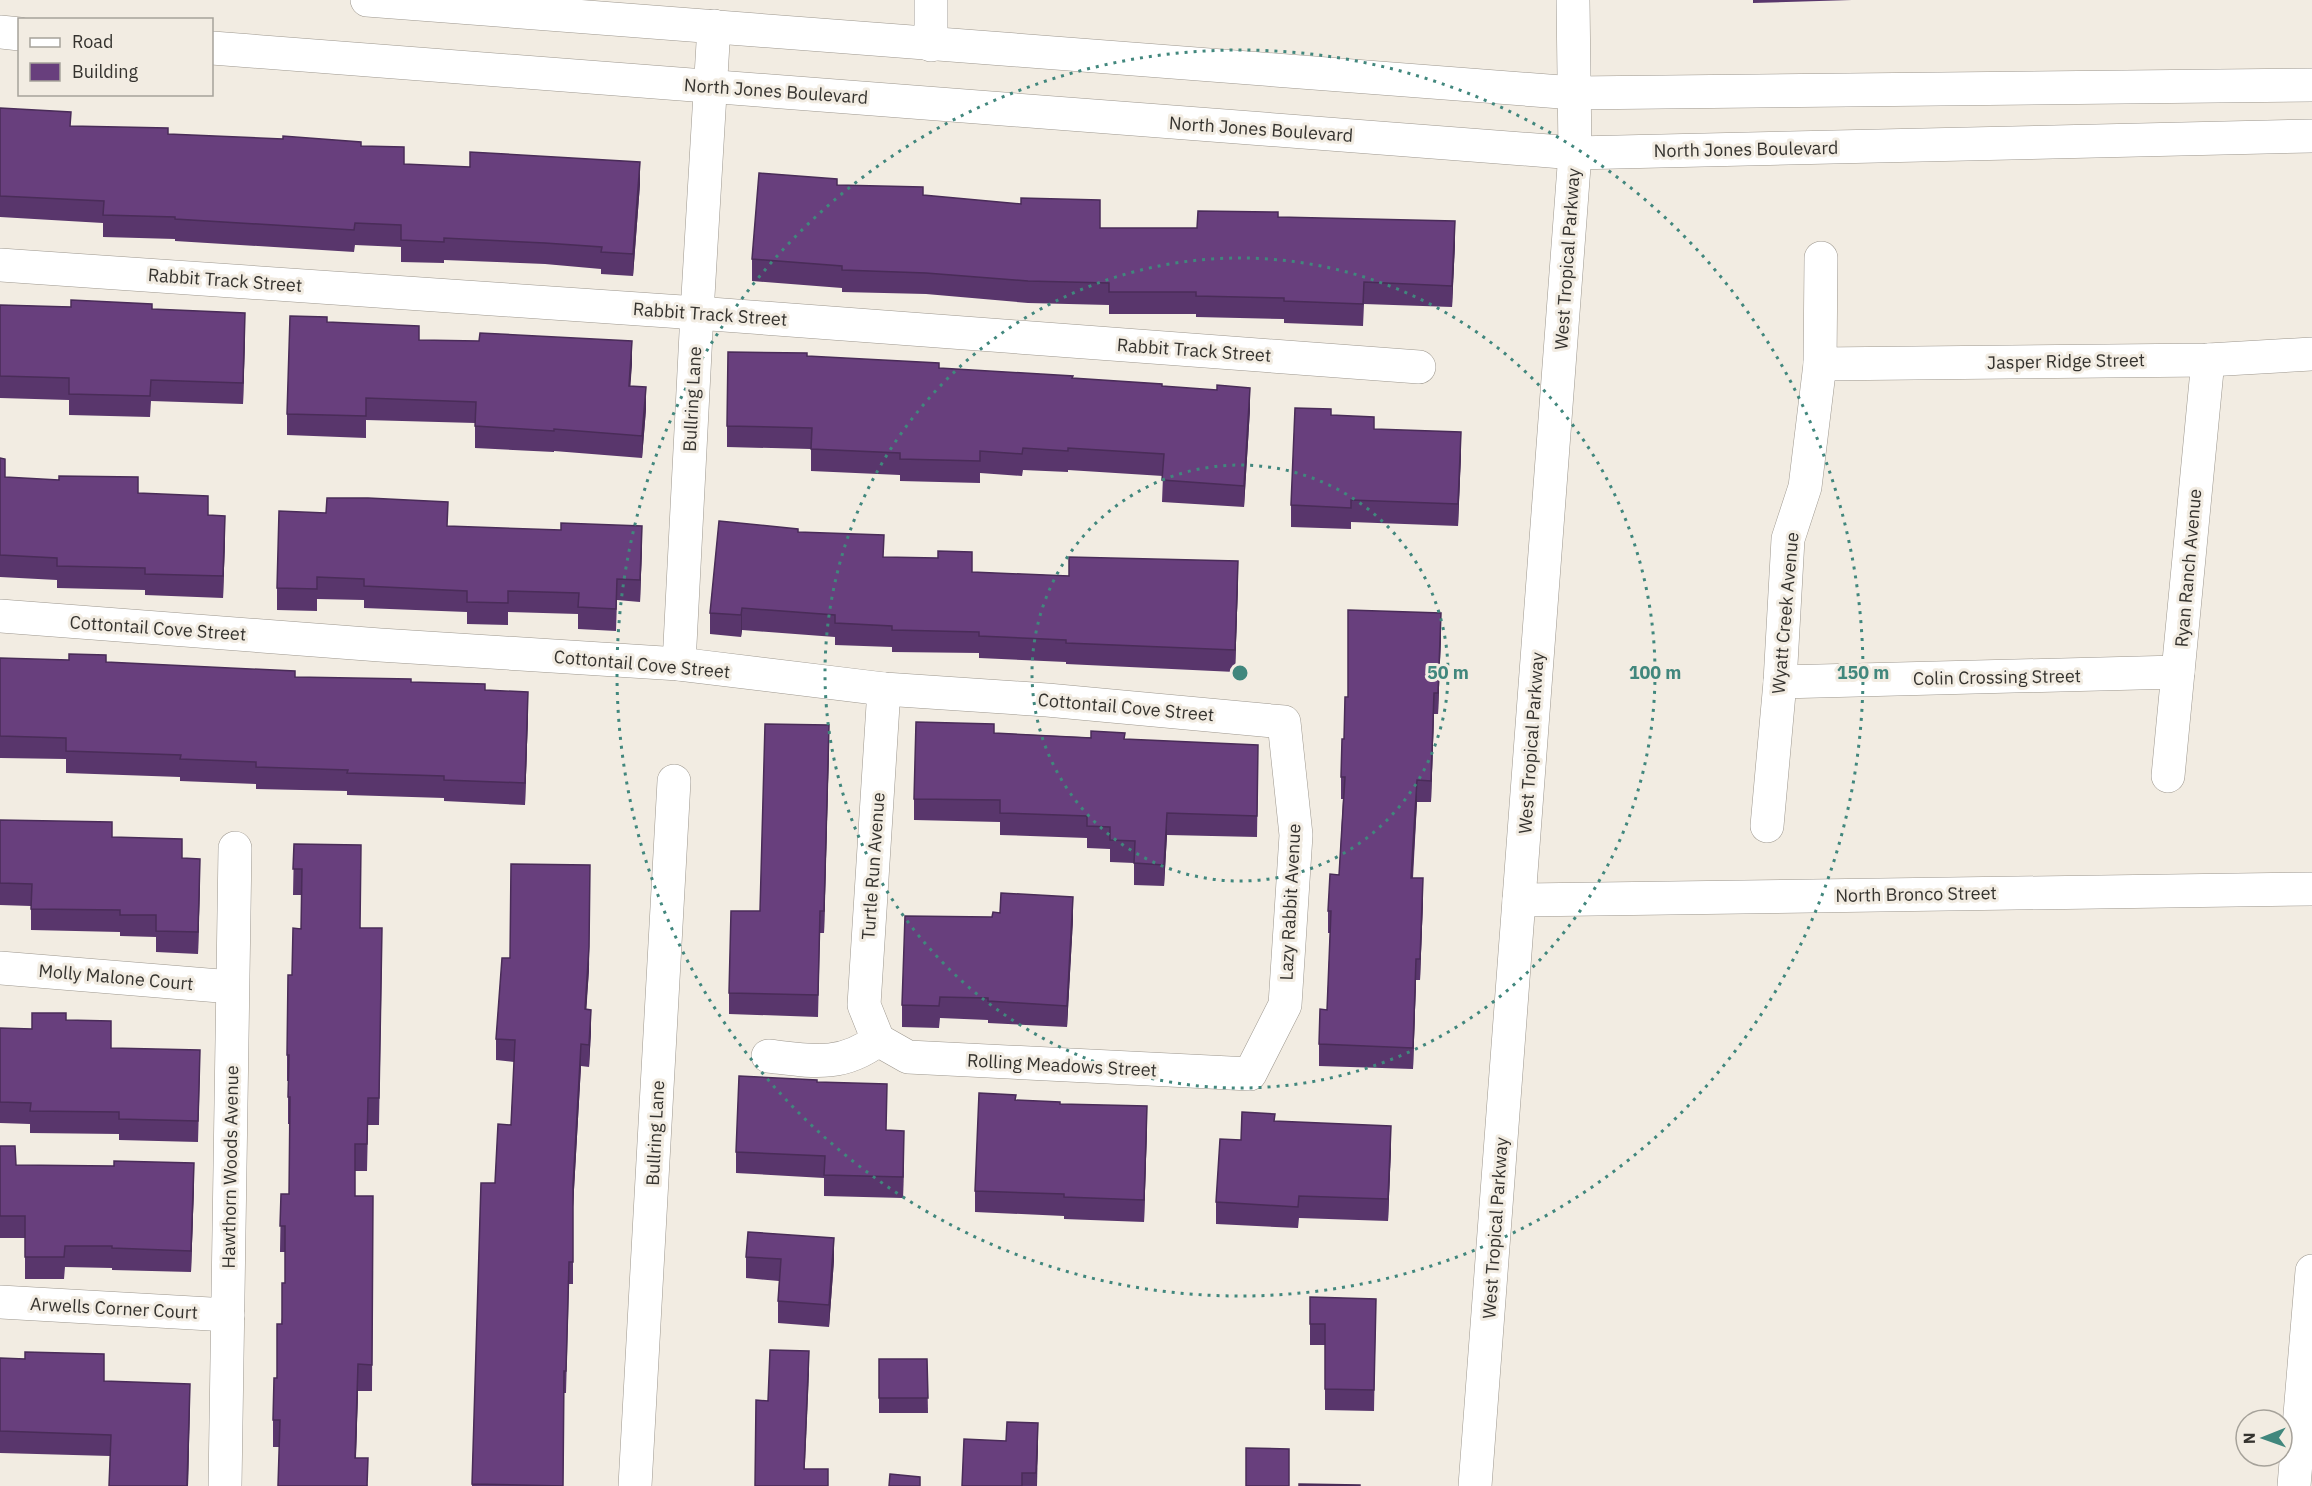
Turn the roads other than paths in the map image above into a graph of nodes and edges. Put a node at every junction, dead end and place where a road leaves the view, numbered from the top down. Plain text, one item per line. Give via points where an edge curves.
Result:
1 (367, 0) edge
2 (931, 0) edge
3 (1573, 0) edge
4 (714, 26) junction
5 (0, 32) edge
6 (18, 34) edge
7 (931, 45) junction
8 (213, 48) edge
9 (2312, 84) edge
10 (711, 86) junction
11 (1574, 93) junction
12 (2312, 136) edge
13 (1575, 153) junction
14 (1821, 258) dead end
15 (0, 265) edge
16 (697, 313) junction
17 (2312, 354) edge
18 (2208, 360) junction
19 (1820, 364) junction
20 (1419, 367) dead end
21 (0, 616) edge
22 (679, 664) junction
23 (2178, 672) junction
24 (1780, 682) junction
25 (884, 689) junction
26 (1284, 722) joint
27 (2168, 776) dead end
28 (674, 781) dead end
29 (1767, 826) dead end
30 (235, 848) dead end
31 (2312, 889) edge
32 (1519, 900) junction
33 (0, 968) edge
34 (232, 987) junction
35 (878, 1040) junction
36 (768, 1056) dead end
37 (1250, 1074) joint
38 (2312, 1272) edge
39 (0, 1302) edge
40 (228, 1315) junction
41 (225, 1486) edge
42 (635, 1486) edge
43 (1475, 1486) edge
44 (2294, 1486) edge

1 - 4 street
2 - 7 street
3 - 11 street, West Tropical Parkway
4 - 7 street
4 - 10 street, Bullring Lane
5 - 6 street
7 - 11 street
8 - 10 street, North Jones Boulevard
9 - 11 street
10 - 13 street, North Jones Boulevard
10 - 16 street, Bullring Lane
11 - 13 street, West Tropical Parkway
12 - 13 street, North Jones Boulevard
13 - 32 street, West Tropical Parkway
14 - 19 street, Wyatt Creek Avenue
15 - 16 street, Rabbit Track Street
16 - 20 street, Rabbit Track Street
16 - 22 street, Bullring Lane
17 - 18 street, Jasper Ridge Street
18 - 19 street, Jasper Ridge Street
18 - 23 street, Ryan Ranch Avenue
19 - 24 street, Wyatt Creek Avenue via 1805,487 1788,539
21 - 22 street, Cottontail Cove Street
22 - 25 street, Cottontail Cove Street
23 - 24 street, Colin Crossing Street
23 - 27 street, Ryan Ranch Avenue
24 - 29 street, Wyatt Creek Avenue
25 - 26 street, Cottontail Cove Street
25 - 35 street, Turtle Run Avenue via 864,1005
26 - 37 street, Lazy Rabbit Avenue via 1296,835 1285,1005
28 - 42 street, Bullring Lane
30 - 34 street, Hawthorn Woods Avenue
31 - 32 street, North Bronco Street
32 - 43 street, West Tropical Parkway
33 - 34 street, Molly Malone Court
34 - 40 street, Hawthorn Woods Avenue
35 - 36 street via 834,1061
35 - 37 street, Rolling Meadows Street via 908,1057
38 - 44 street
39 - 40 street, Arwells Corner Court
40 - 41 street, Hawthorn Woods Avenue

